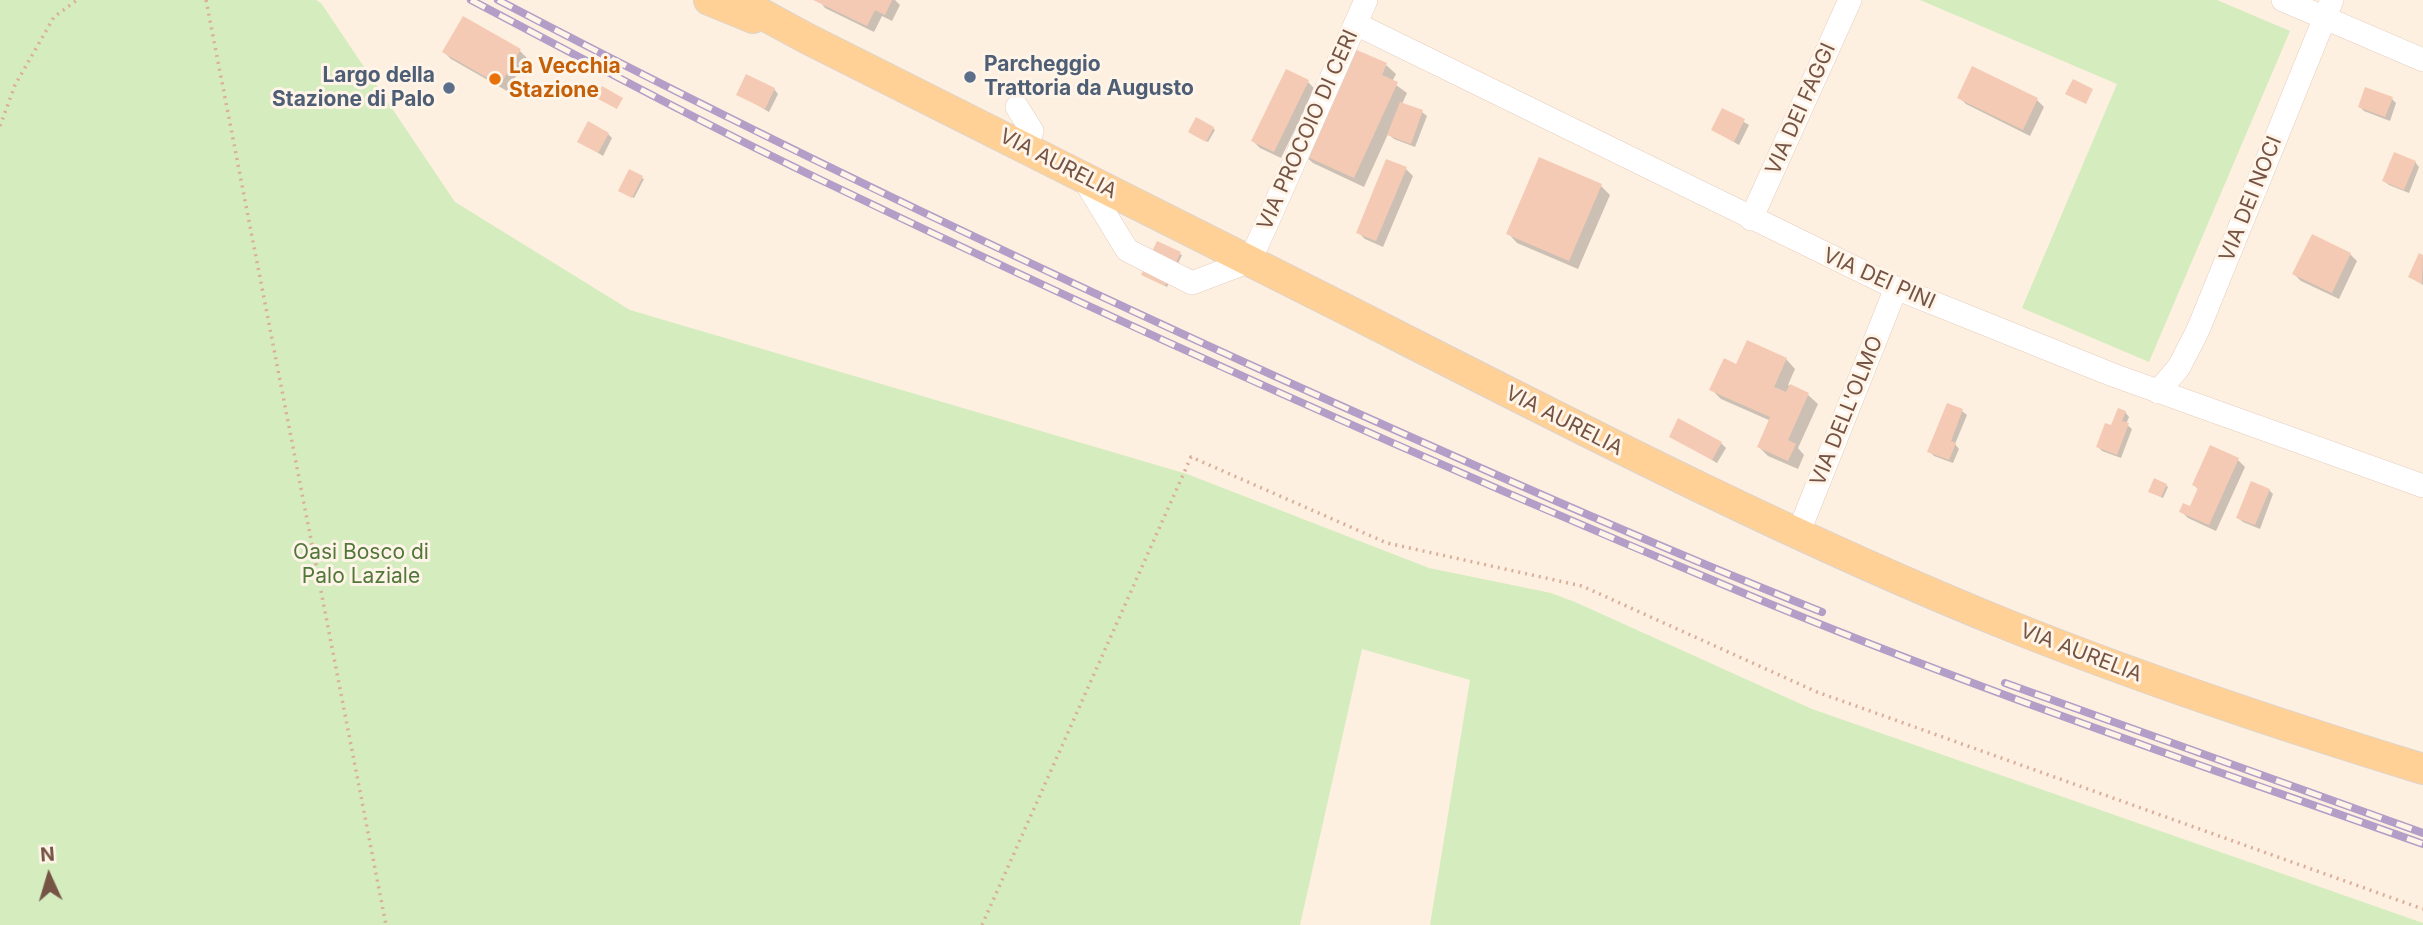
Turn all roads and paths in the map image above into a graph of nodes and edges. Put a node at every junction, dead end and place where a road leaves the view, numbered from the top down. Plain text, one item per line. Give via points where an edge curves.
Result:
1 (76, 0) edge
2 (206, 0) edge
3 (709, 0) edge
4 (736, 0) edge
5 (1366, 0) edge
6 (1850, 0) edge
7 (2283, 0) edge
8 (2329, 9) edge
9 (1356, 24) junction
10 (806, 38) junction
11 (2423, 60) edge
12 (1017, 107) dead end
13 (0, 126) edge
14 (1026, 148) junction
15 (1082, 176) junction
16 (1751, 219) junction
17 (1250, 261) junction
18 (1896, 288) junction
19 (2158, 392) junction
20 (2423, 486) edge
21 (1798, 534) junction
22 (2423, 769) edge
23 (2423, 909) edge
24 (386, 925) edge
25 (982, 925) edge

1 - 13 path via 54,17 15,85
2 - 24 path
3 - 10 main road
4 - 10 main road, VIA AURELIA
5 - 9 street, VIA PROCOIO DI CERI
6 - 16 street, VIA DEI FAGGI
7 - 8 street
8 - 11 street
8 - 19 street, VIA DEI NOCI via 2198,330 2179,367
9 - 16 street, VIA DEI PINI
9 - 17 street, VIA PROCOIO DI CERI
10 - 14 main road, VIA AURELIA
12 - 14 street via 1032,131
14 - 15 main road, VIA AURELIA
15 - 17 main road, VIA AURELIA
15 - 17 street via 1127,250 1192,283
16 - 18 street, VIA DEI PINI
17 - 21 main road, VIA AURELIA
18 - 19 street, VIA DEI PINI
18 - 21 street, VIA DELL'OLMO
19 - 20 street, VIA DEI PINI
21 - 22 main road, VIA AURELIA via 1939,597 2117,667
23 - 25 path via 1817,692 1582,586 1387,543 1191,457

